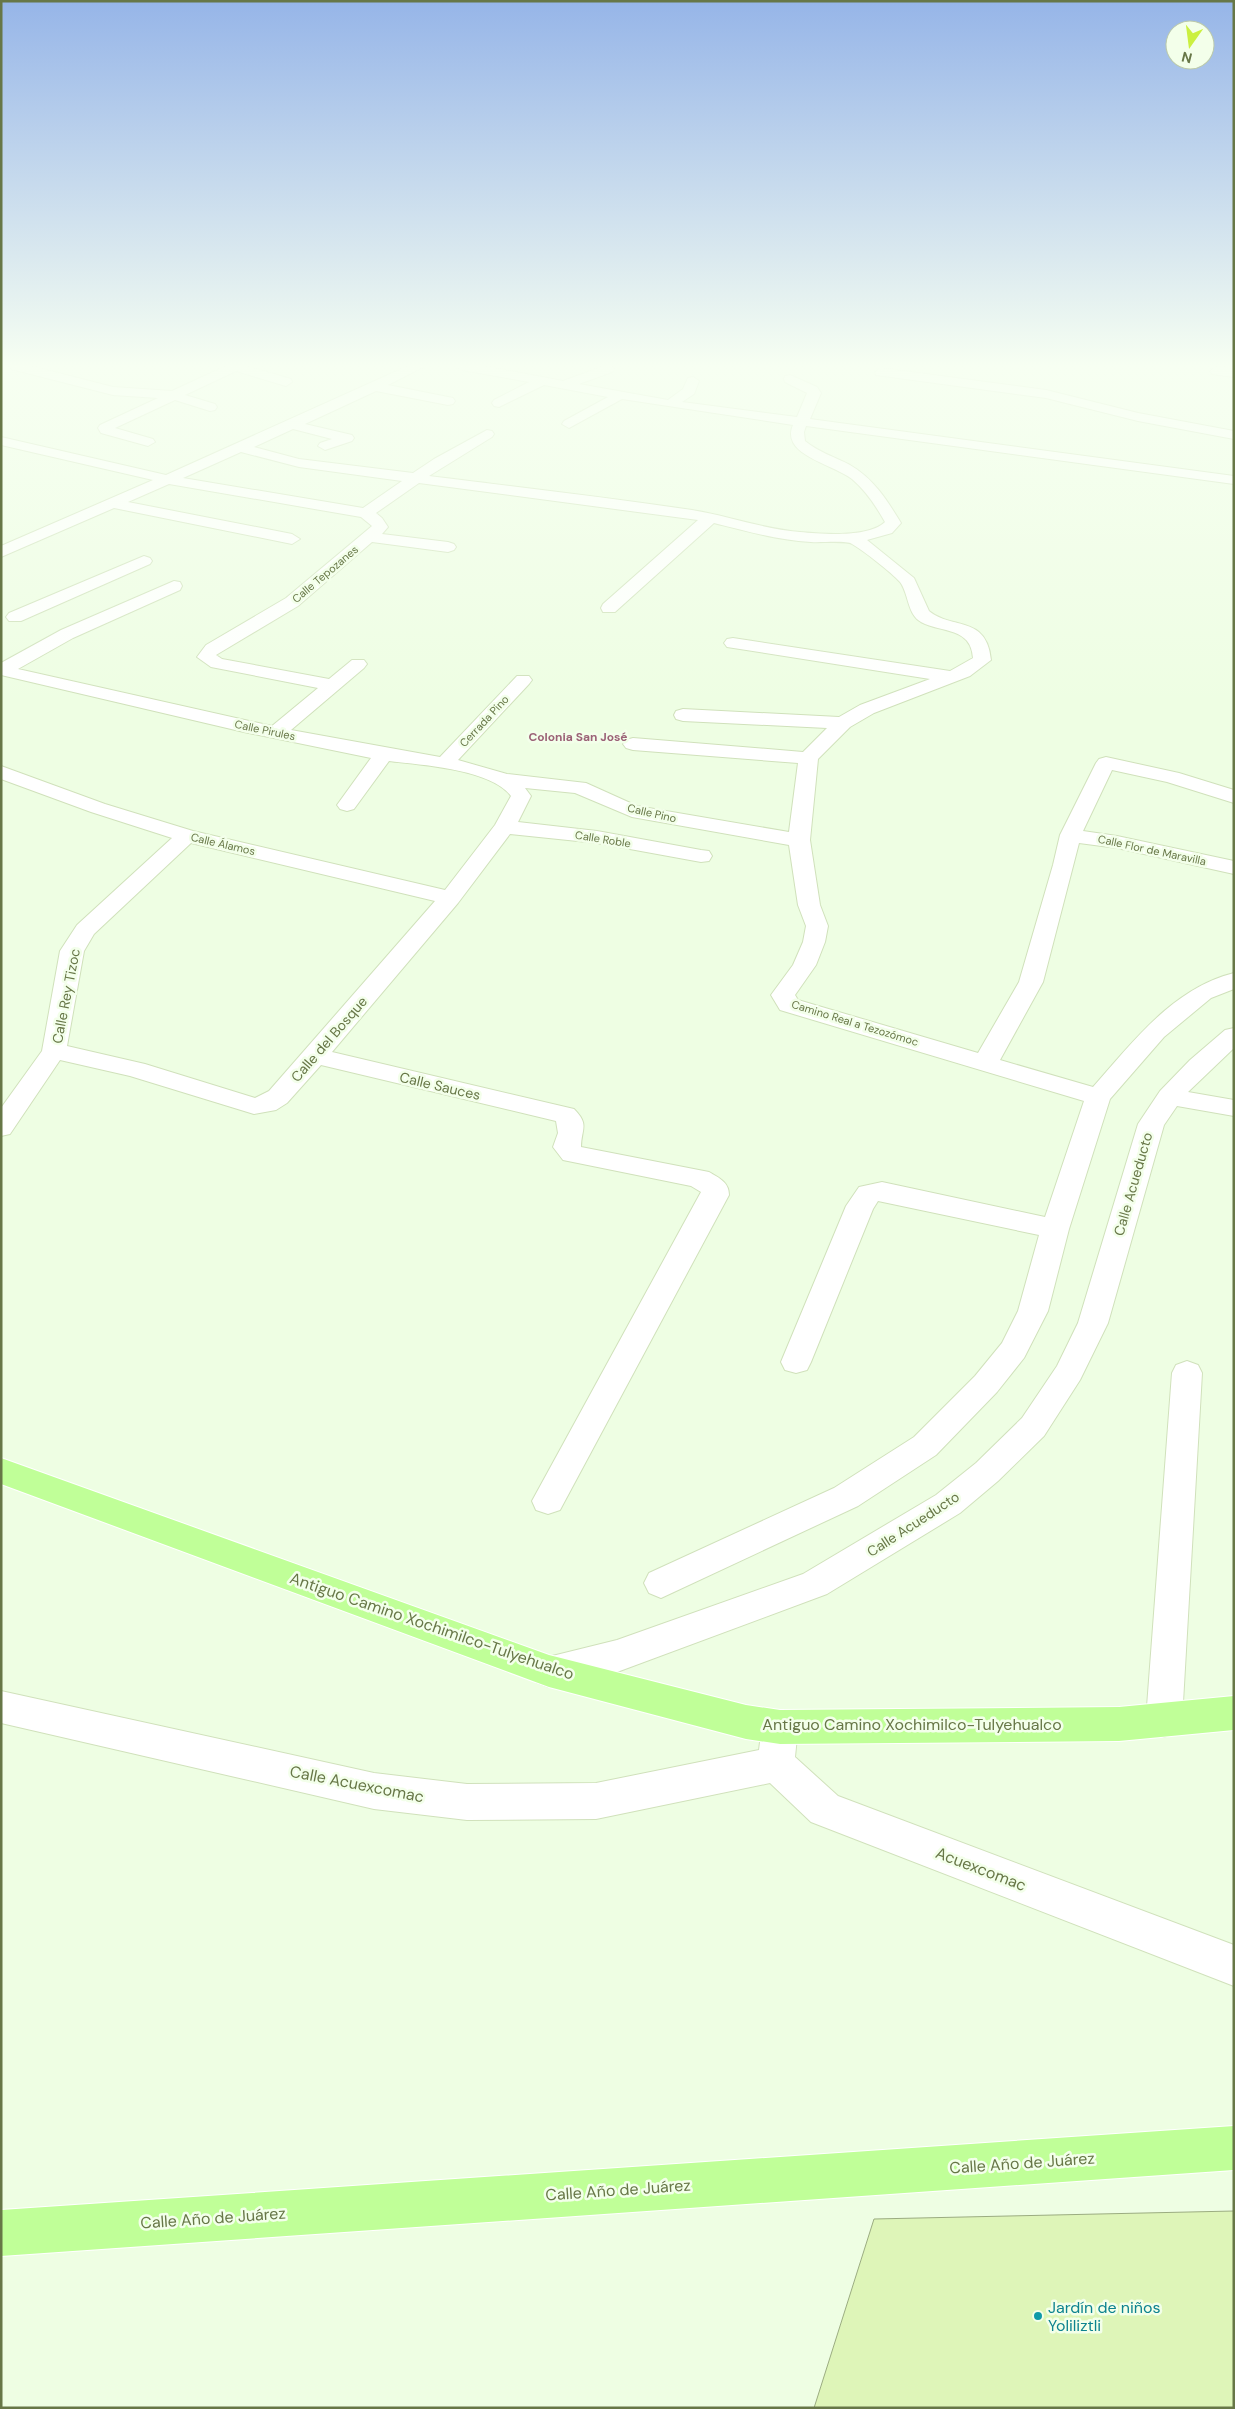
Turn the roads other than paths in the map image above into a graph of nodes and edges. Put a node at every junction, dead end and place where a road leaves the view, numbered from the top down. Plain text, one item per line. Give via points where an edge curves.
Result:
1 (410, 478) edge
2 (860, 478) edge
3 (165, 479) joint
4 (414, 479) junction
5 (110, 503) junction
6 (366, 514) junction
7 (710, 518) junction
8 (368, 537) junction
9 (854, 537) junction
10 (292, 539) dead end
11 (448, 547) dead end
12 (1, 552) edge
13 (144, 561) dead end
14 (174, 586) dead end
15 (609, 608) dead end
16 (8, 612) edge
17 (67, 634) junction
18 (733, 643) dead end
19 (358, 664) dead end
20 (2, 670) edge
21 (951, 677) junction
22 (522, 680) dead end
23 (332, 685) junction
24 (683, 715) dead end
25 (843, 723) junction
26 (276, 733) junction
27 (633, 744) dead end
28 (384, 754) junction
29 (808, 758) junction
30 (445, 763) junction
31 (1, 772) edge
32 (514, 788) junction
33 (1234, 797) edge
34 (347, 805) dead end
35 (505, 827) junction
36 (1070, 835) junction
37 (188, 836) junction
38 (799, 840) junction
39 (701, 856) dead end
40 (1234, 868) edge
41 (450, 898) junction
42 (1234, 980) edge
43 (1234, 1035) edge
44 (54, 1051) junction
45 (314, 1056) junction
46 (986, 1062) junction
47 (1098, 1097) junction
48 (1170, 1097) junction
49 (11, 1101) edge
50 (1234, 1108) edge
51 (1, 1128) edge
52 (1055, 1229) junction
53 (796, 1362) dead end
54 (1187, 1373) dead end
55 (1, 1471) edge
56 (548, 1501) dead end
57 (661, 1583) dead end
58 (549, 1671) junction
59 (1, 1707) edge
60 (1234, 1713) edge
61 (1164, 1720) junction
62 (780, 1727) junction
63 (776, 1764) junction
64 (1234, 1966) edge
65 (1234, 2148) edge
66 (1, 2232) edge

1 - 4 street
2 - 9 street via 876,494 893,523 883,532
3 - 5 street
3 - 6 street
4 - 6 street
4 - 7 street
5 - 10 street
5 - 12 street
6 - 8 street, Calle Tepozanes via 380,527
7 - 9 street via 790,536
7 - 15 street
8 - 11 street
8 - 23 street, Calle Tepozanes via 292,602 212,649 206,657 217,663
9 - 21 street via 908,581 921,612 927,618 972,634 980,643 982,660
13 - 16 street
14 - 17 street
16 - 17 street
17 - 20 street
18 - 21 street
19 - 23 street
20 - 26 street, Calle Pirules
21 - 25 street via 867,709
22 - 30 street, Cerrada Pino
23 - 26 street
24 - 25 street
25 - 29 street
26 - 28 street, Calle Pirules
27 - 29 street
28 - 30 street, Calle Pirules
28 - 34 street
29 - 38 street, Camino Real a Tezozómoc
30 - 32 street, Calle Pirules
31 - 37 street, Calle Álamos via 98,808
32 - 35 street, Calle del Bosque
32 - 38 street, Calle Pino via 579,787 632,811
33 - 36 street via 1172,777 1106,763
35 - 39 street, Calle Roble via 597,837
35 - 41 street, Calle del Bosque
36 - 40 street, Calle Flor de Maravilla
36 - 46 street via 1032,982
37 - 41 street, Calle Álamos
37 - 44 street, Calle Rey Tizoc via 78,939 72,951
38 - 46 street, Camino Real a Tezozómoc via 809,905 817,926 804,965 783,996 788,1005
41 - 45 street, Calle del Bosque
42 - 47 street via 1203,993 1155,1032
43 - 48 street, Calle Acueducto via 1206,1057
44 - 45 street, Calle del Bosque via 136,1070 254,1106 267,1104 278,1097
44 - 49 street, Calle Rey Tizoc
45 - 56 street, Calle Sauces via 565,1115 571,1121 566,1147 572,1154 699,1178 715,1188 715,1195
46 - 47 street, Camino Real a Tezozómoc
47 - 52 street
48 - 50 street
48 - 58 street, Calle Acueducto via 1151,1124 1092,1322 1069,1372 1034,1427 987,1472 948,1504 815,1584 617,1656
49 - 51 street, Calle Rey Tizoc
52 - 53 street via 882,1191 869,1194 860,1206
52 - 57 street via 1033,1311 1013,1350 986,1384 925,1446 846,1497
54 - 61 street
55 - 58 main road, Antiguo Camino Xochimilco-Tulyehualco
58 - 62 main road, Antiguo Camino Xochimilco-Tulyehualco via 746,1722
59 - 63 street, Calle Acuexcomac via 374,1791 467,1802 596,1801
60 - 61 main road, Antiguo Camino Xochimilco-Tulyehualco
61 - 62 main road, Antiguo Camino Xochimilco-Tulyehualco via 1119,1724
62 - 63 street
63 - 64 street, Acuexcomac via 825,1809
65 - 66 main road, Calle Año de Juárez

